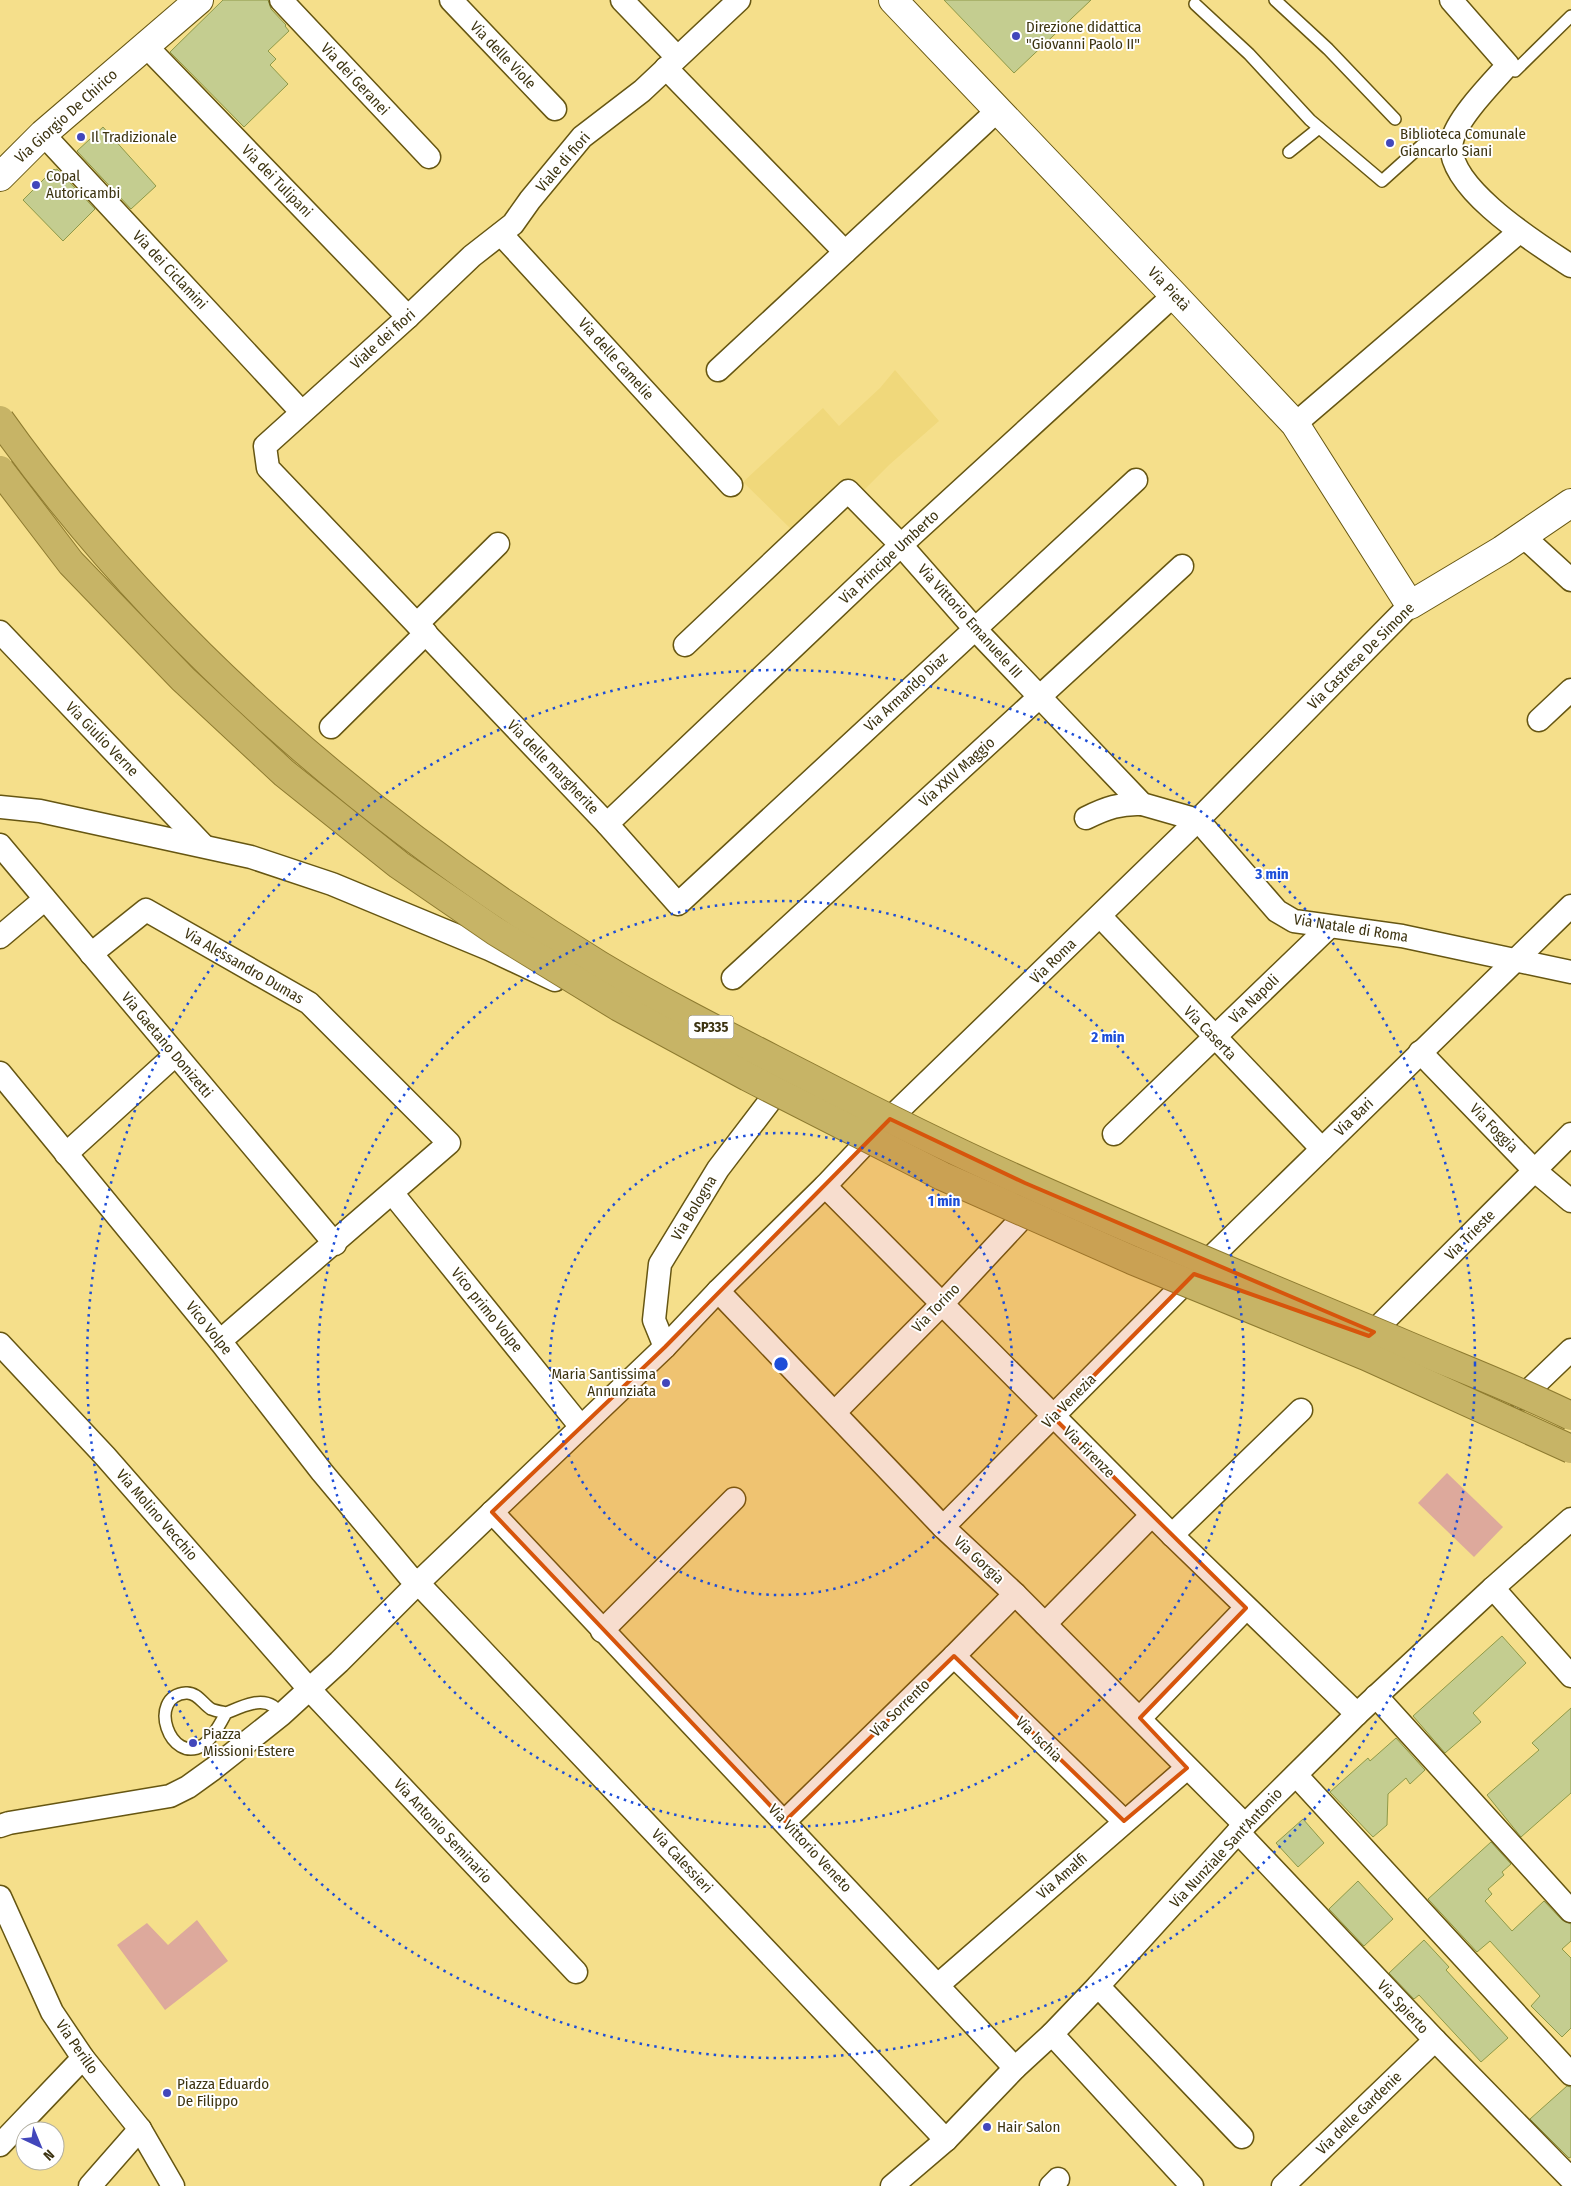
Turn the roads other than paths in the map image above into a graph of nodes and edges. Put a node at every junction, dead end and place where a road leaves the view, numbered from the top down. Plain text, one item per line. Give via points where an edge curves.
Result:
1 (199, 0) edge
2 (281, 0) edge
3 (451, 0) edge
4 (624, 0) edge
5 (739, 0) edge
6 (893, 0) edge
7 (1274, 0) edge
8 (1450, 0) edge
9 (1194, 4) dead end
10 (1571, 16) edge
11 (140, 50) junction
12 (672, 63) junction
13 (1508, 65) junction
14 (555, 109) dead end
15 (998, 110) junction
16 (1395, 118) dead end
17 (1319, 128) junction
18 (43, 134) junction
19 (1413, 136) dead end
20 (1452, 143) junction
21 (1422, 145) junction
22 (1288, 152) dead end
23 (429, 157) dead end
24 (0, 177) edge
25 (1519, 232) junction
26 (501, 234) junction
27 (845, 252) junction
28 (1571, 266) edge
29 (1174, 295) junction
30 (408, 317) junction
31 (718, 370) dead end
32 (296, 406) dead end
33 (0, 420) edge
34 (1295, 424) junction
35 (265, 446) joint
36 (0, 470) edge
37 (1136, 480) dead end
38 (730, 485) dead end
39 (1571, 503) edge
40 (1523, 536) junction
41 (498, 544) dead end
42 (901, 546) junction
43 (1182, 566) dead end
44 (1571, 580) edge
45 (1410, 605) junction
46 (974, 628) junction
47 (421, 629) junction
48 (0, 632) edge
49 (685, 645) dead end
50 (1571, 690) edge
51 (1039, 697) junction
52 (1539, 720) dead end
53 (330, 727) dead end
54 (1142, 804) junction
55 (0, 807) edge
56 (1086, 818) dead end
57 (1198, 820) junction
58 (607, 824) junction
59 (0, 846) edge
60 (204, 846) junction
61 (45, 899) junction
62 (678, 904) joint
63 (1571, 906) edge
64 (1100, 916) junction
65 (1328, 927) junction
66 (0, 937) edge
67 (91, 954) junction
68 (1515, 960) junction
69 (1571, 972) edge
70 (732, 978) dead end
71 (1214, 1038) junction
72 (1420, 1052) junction
73 (175, 1055) junction
74 (0, 1073) edge
75 (782, 1085) junction
76 (878, 1130) junction
77 (1114, 1134) dead end
78 (1571, 1134) edge
79 (1322, 1149) junction
80 (66, 1154) junction
81 (1534, 1170) junction
82 (825, 1186) junction
83 (393, 1194) junction
84 (1571, 1201) edge
85 (1036, 1203) junction
86 (335, 1244) junction
87 (1194, 1274) junction
88 (718, 1291) junction
89 (942, 1304) junction
90 (1369, 1336) junction
91 (220, 1341) junction
92 (0, 1344) edge
93 (665, 1347) junction
94 (1571, 1350) edge
95 (1520, 1398) junction
96 (1301, 1410) dead end
97 (836, 1412) junction
98 (1054, 1417) junction
99 (1571, 1417) edge
100 (581, 1427) junction
101 (1571, 1449) edge
102 (734, 1499) dead end
103 (492, 1512) junction
104 (1152, 1515) junction
105 (1571, 1519) edge
106 (944, 1527) junction
107 (1172, 1535) junction
108 (418, 1583) junction
109 (1493, 1588) junction
110 (1015, 1594) junction
111 (1246, 1608) junction
112 (1045, 1624) junction
113 (602, 1631) junction
114 (954, 1656) junction
115 (1571, 1676) edge
116 (310, 1690) junction
117 (1376, 1696) junction
118 (226, 1714) junction
119 (1357, 1714) junction
120 (280, 1715) junction
121 (1140, 1718) junction
122 (1187, 1768) junction
123 (1296, 1775) junction
124 (784, 1821) junction
125 (1124, 1821) junction
126 (0, 1826) edge
127 (1242, 1828) junction
128 (0, 1897) edge
129 (1571, 1911) edge
130 (576, 1972) dead end
131 (938, 1985) junction
132 (1098, 1986) junction
133 (1052, 2034) junction
134 (1435, 2040) junction
135 (83, 2058) junction
136 (1016, 2068) junction
137 (1571, 2074) edge
138 (140, 2129) junction
139 (1242, 2138) dead end
140 (946, 2140) junction
141 (0, 2145) edge
142 (1568, 2172) edge
143 (895, 2185) edge
144 (90, 2186) edge
145 (172, 2186) edge
146 (1192, 2186) edge
147 (1283, 2186) edge

1 - 11 street, Via Giorgio De Chirico
2 - 23 street, Via dei Geranei
3 - 14 street, Via delle Viole
4 - 12 street
5 - 12 street
6 - 15 street, Via Pietà
7 - 16 lane via 1328,49
8 - 13 street
9 - 17 lane via 1249,54
10 - 13 lane via 1515,71
11 - 18 street, Via Giorgio De Chirico
11 - 30 street, Via dei Tulipani
12 - 26 street, Viale di fiori via 642,91 582,137 513,224
12 - 27 street
13 - 20 street via 1464,116
15 - 27 street
15 - 29 street, Via Pietà
17 - 21 lane via 1382,181
17 - 22 lane
18 - 24 street, Via Giorgio De Chirico
18 - 32 street, Via dei Ciclamini
19 - 21 lane
20 - 21 lane
20 - 25 street via 1453,159 1462,178
25 - 28 street
25 - 34 street
26 - 30 street, Viale dei fiori via 472,256
26 - 38 street, Via delle camelie
27 - 31 street
29 - 34 street, Via Pietà
29 - 42 street, Via Principe Umberto
30 - 35 street, Viale dei fiori
33 - 99 highway, SP335, bridge via 39,476 131,585 278,729 385,817 492,894 601,966 844,1096 1025,1183
34 - 45 street, Via Pietà
35 - 47 street, Via delle margherite via 268,468
36 - 101 highway, SP335, bridge via 71,563 183,680 284,773 398,866 495,931 619,1007 942,1176 1132,1260 1366,1356
37 - 46 street, Via Armando Diaz
39 - 40 street, Via Castrese De Simone
40 - 44 street
40 - 45 street, Via Castrese De Simone
41 - 47 street
42 - 46 street, Via Vittorio Emanuele III
42 - 49 street, Via Vittorio Emanuele III via 848,492
42 - 58 street, Via Principe Umberto
43 - 51 street, Via XXIV Maggio
45 - 57 street, Via Castrese De Simone
46 - 51 street, Via Vittorio Emanuele III
46 - 62 street, Via Armando Diaz
47 - 53 street
47 - 58 street, Via delle margherite
48 - 60 street, Via Giulio Verne
50 - 52 street
51 - 54 street, Via Vittorio Emanuele III
51 - 70 street, Via XXIV Maggio
54 - 56 street via 1124,804
54 - 57 street
55 - 60 street via 40,811
57 - 64 street, Via Roma
57 - 65 street, Via Natale di Roma via 1277,911 1294,921
58 - 62 street, Via delle margherite
59 - 61 street, Via Gaetano Donizetti
60 - 75 street via 251,857 332,884 489,949
61 - 66 street
61 - 67 street, Via Gaetano Donizetti
63 - 68 street
64 - 71 street, Via Caserta
64 - 76 street, Via Roma
65 - 68 street, Via Natale di Roma via 1402,936
65 - 71 street, Via Napoli
67 - 73 street, Via Gaetano Donizetti
67 - 83 street, Via Alessandro Dumas via 146,910 309,1003 449,1143
68 - 69 street, Via Natale di Roma
68 - 72 street, Via Bari
71 - 77 street, Via Napoli
71 - 79 street, Via Caserta
72 - 79 street, Via Bari
72 - 81 street, Via Foggia
73 - 80 street
73 - 86 street, Via Gaetano Donizetti
74 - 80 street, Vico Volpe
75 - 76 street
75 - 93 street, Via Bologna via 718,1169 660,1264 654,1320
76 - 82 street, Via Roma
76 - 85 street
78 - 81 street, Via Trieste
79 - 87 street, Via Bari
80 - 91 street, Vico Volpe
81 - 84 street, Via Foggia
81 - 90 street, Via Trieste
82 - 88 street, Via Roma
82 - 89 street, Via Firenze
83 - 86 street
83 - 100 street, Vico primo Volpe
85 - 87 street
85 - 89 street, Via Torino
86 - 91 street
87 - 90 street
87 - 98 street, Via Venezia
88 - 93 street, Via Roma
88 - 97 street, Via Gorgia
89 - 97 street, Via Torino
89 - 98 street, Via Firenze
90 - 95 street
91 - 108 street, Vico Volpe via 322,1472
92 - 116 street, Via Molino Vecchio via 105,1456
93 - 100 street, Via Roma
94 - 95 street
95 - 99 street
96 - 107 street
97 - 106 street, Via Gorgia
98 - 104 street, Via Firenze
98 - 106 street, Via Venezia
100 - 103 street, Via Roma
102 - 113 street
103 - 108 street, Via Roma
103 - 113 street, Via Vittorio Veneto
104 - 107 street, Via Firenze
104 - 112 street
105 - 109 street, Via Nunziale Sant'Antonio
106 - 110 street, Via Gorgia
107 - 111 street, Via Firenze
108 - 116 street, Via Roma
108 - 140 street, Via Calessieri
109 - 115 street
109 - 117 street, Via Nunziale Sant'Antonio
110 - 112 street, Via Gorgia
110 - 114 street, Via Sorrento
111 - 119 street, Via Firenze
111 - 121 street
112 - 121 street, Via Gorgia
113 - 124 street, Via Vittorio Veneto
114 - 124 street, Via Sorrento
114 - 125 street, Via Ischia
116 - 120 street, Via Roma
116 - 130 street, Via Antonio Seminario
117 - 119 street, Via Nunziale Sant'Antonio
117 - 129 street
118 - 118 lane via 186,1692 174,1697 166,1706 164,1721 175,1742 186,1748 195,1748 212,1736
118 - 120 lane via 246,1705 264,1703 273,1706
119 - 123 street, Via Nunziale Sant'Antonio
120 - 126 street, Via Roma via 188,1788 170,1796
121 - 122 street, Via Gorgia
122 - 125 street, Via Amalfi
122 - 127 street, Via Gorgia
123 - 127 street, Via Nunziale Sant'Antonio
123 - 137 street
124 - 131 street, Via Vittorio Veneto
125 - 131 street, Via Amalfi
127 - 132 street, Via Nunziale Sant'Antonio
127 - 134 street, Via Spierto
128 - 135 street, Via Perillo via 43,1995
131 - 136 street, Via Vittorio Veneto
132 - 133 street, Via Nunziale Sant'Antonio
132 - 139 street
133 - 136 street, Via Nunziale Sant'Antonio
133 - 146 street
134 - 142 street, Via Spierto
134 - 147 street, Via delle Gardenie
135 - 138 street, Via Perillo
135 - 141 street
136 - 140 street, Via Nunziale Sant'Antonio
138 - 144 street
138 - 145 street, Via Perillo
140 - 143 street, Via Nunziale Sant'Antonio

